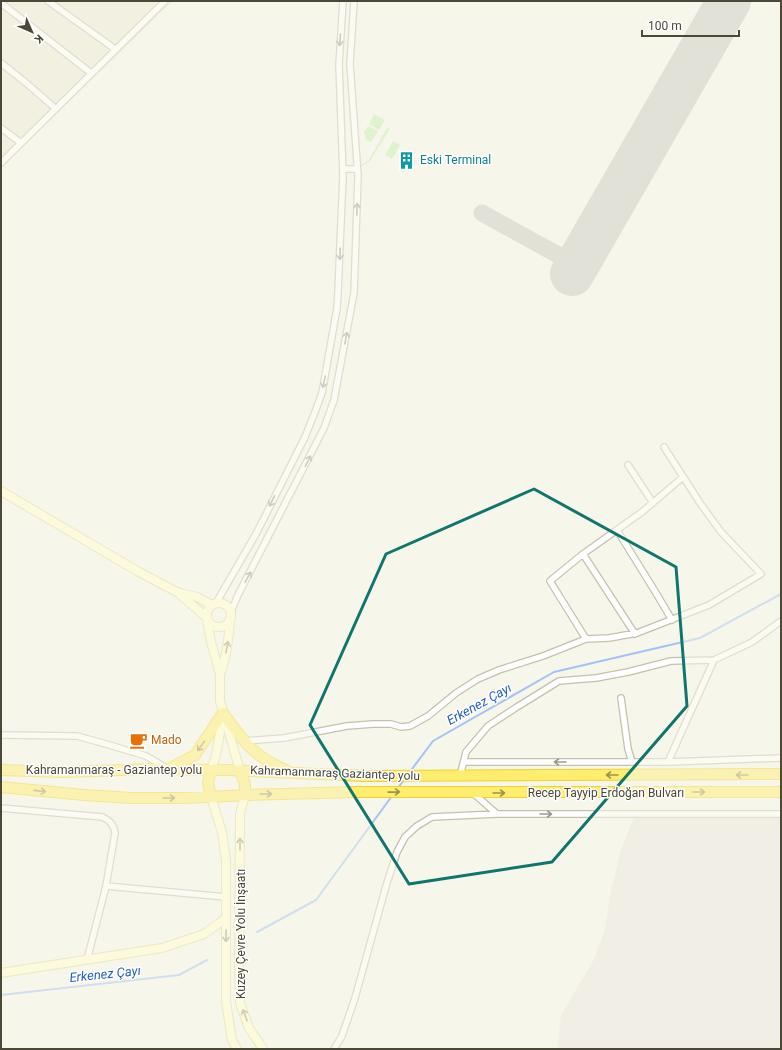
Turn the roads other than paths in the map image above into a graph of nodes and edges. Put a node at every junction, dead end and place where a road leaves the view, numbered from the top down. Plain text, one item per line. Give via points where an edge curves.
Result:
1 (48, 1) edge
2 (343, 1) edge
3 (354, 1) edge
4 (161, 2) edge
5 (1, 3) edge
6 (115, 49) junction
7 (1, 63) edge
8 (91, 73) junction
9 (56, 109) junction
10 (1, 128) edge
11 (21, 143) junction
12 (1, 163) edge
13 (343, 169) junction
14 (357, 169) junction
15 (664, 448) dead end
16 (628, 465) dead end
17 (683, 477) junction
18 (1, 491) edge
19 (653, 503) junction
20 (617, 530) junction
21 (583, 554) junction
22 (177, 592) junction
23 (214, 604) junction
24 (230, 615) junction
25 (207, 618) junction
26 (672, 620) junction
27 (781, 621) edge
28 (635, 634) junction
29 (586, 639) junction
30 (714, 660) junction
31 (220, 674) junction
32 (620, 698) dead end
33 (223, 713) junction
34 (1, 735) edge
35 (244, 741) junction
36 (781, 758) edge
37 (464, 762) junction
38 (632, 762) junction
39 (668, 762) junction
40 (1, 770) edge
41 (168, 770) junction
42 (211, 770) junction
43 (227, 770) joint
44 (240, 770) junction
45 (293, 773) junction
46 (781, 774) edge
47 (442, 776) joint
48 (460, 776) junction
49 (1, 787) edge
50 (432, 792) joint
51 (781, 792) edge
52 (473, 793) junction
53 (245, 795) junction
54 (227, 796) joint
55 (211, 797) junction
56 (1, 808) edge
57 (497, 814) junction
58 (781, 814) edge
59 (106, 886) junction
60 (226, 897) junction
61 (226, 918) junction
62 (87, 960) junction
63 (1, 973) edge
64 (237, 1049) edge
65 (263, 1049) edge
66 (334, 1049) edge

1 - 6 street
2 -> 13 street via 339,65
3 - 14 street via 350,64
4 - 6 street
5 - 8 street
6 - 8 street
7 - 9 street
8 - 9 street
9 - 11 street
10 - 11 street
11 - 12 street
13 - 14 street
13 -> 23 street via 337,308 322,393 305,436 266,513
24 -> 14 street via 324,428 334,400 354,293
15 - 17 street
16 - 19 street
17 - 19 street
17 - 26 street via 721,532 761,574 709,605
18 - 22 main road
19 - 20 street
20 - 21 street
20 - 26 street
21 - 28 street
21 - 29 street via 550,581
22 - 23 main road
22 - 25 main road
23 - 24 main road via 223,603 229,608
23 - 25 main road via 207,610
24 - 25 main road via 225,625 217,627
31 -> 24 main road via 225,661
25 - 31 main road
26 - 28 street
27 - 30 street via 752,642
28 - 29 street
29 - 35 street via 478,679 428,716 410,726 346,726 284,738
30 - 37 street via 671,661 596,678 559,681 488,726 466,752
30 - 39 street
31 - 33 main road
32 - 38 street
33 - 35 highway
33 -> 41 highway via 195,755
33 - 42 main road
33 - 44 main road
34 - 41 street via 77,736 146,756
35 - 45 highway via 258,755
36 - 39 street
38 -> 37 street
37 - 48 street
38 - 39 street
40 - 41 highway, Kahramanmaraş - Gaziantep yolu
41 - 42 highway, Kahramanmaraş - Gaziantep yolu
42 - 43 highway, Kahramanmaraş - Gaziantep yolu
42 - 55 highway via 208,783
43 - 44 highway, Kahramanmaraş Gaziantep yolu
44 - 45 highway, Kahramanmaraş Gaziantep yolu
44 - 53 highway via 245,784
45 - 47 highway, Kahramanmaraş Gaziantep yolu
46 -> 48 highway, Recep Tayyip Erdoğan Bulvarı
47 - 48 highway, Recep Tayyip Erdoğan Bulvarı
49 -> 55 highway, Kahramanmaraş - Gaziantep yolu via 132,798
50 - 52 highway, Recep Tayyip Erdoğan Bulvarı
53 -> 50 highway, Kahramanmaraş Gaziantep yolu
52 -> 51 highway, Recep Tayyip Erdoğan Bulvarı
52 - 57 street
53 - 54 highway, Kahramanmaraş Gaziantep yolu
65 -> 53 main road, Kuzey Çevre Yolu İnşaatı via 249,1028 240,1003 240,814
54 - 55 highway, Kahramanmaraş - Gaziantep yolu
55 - 60 main road via 222,832 226,861
56 - 59 street via 107,819 113,825 115,833
57 -> 58 street
57 - 66 street via 432,817 405,837 397,852 386,886 355,998 342,1036
59 - 60 street
59 - 62 street
60 - 61 main road
61 - 62 main road via 204,934 162,948
61 -> 64 main road via 226,1002 232,1040
62 - 63 main road

